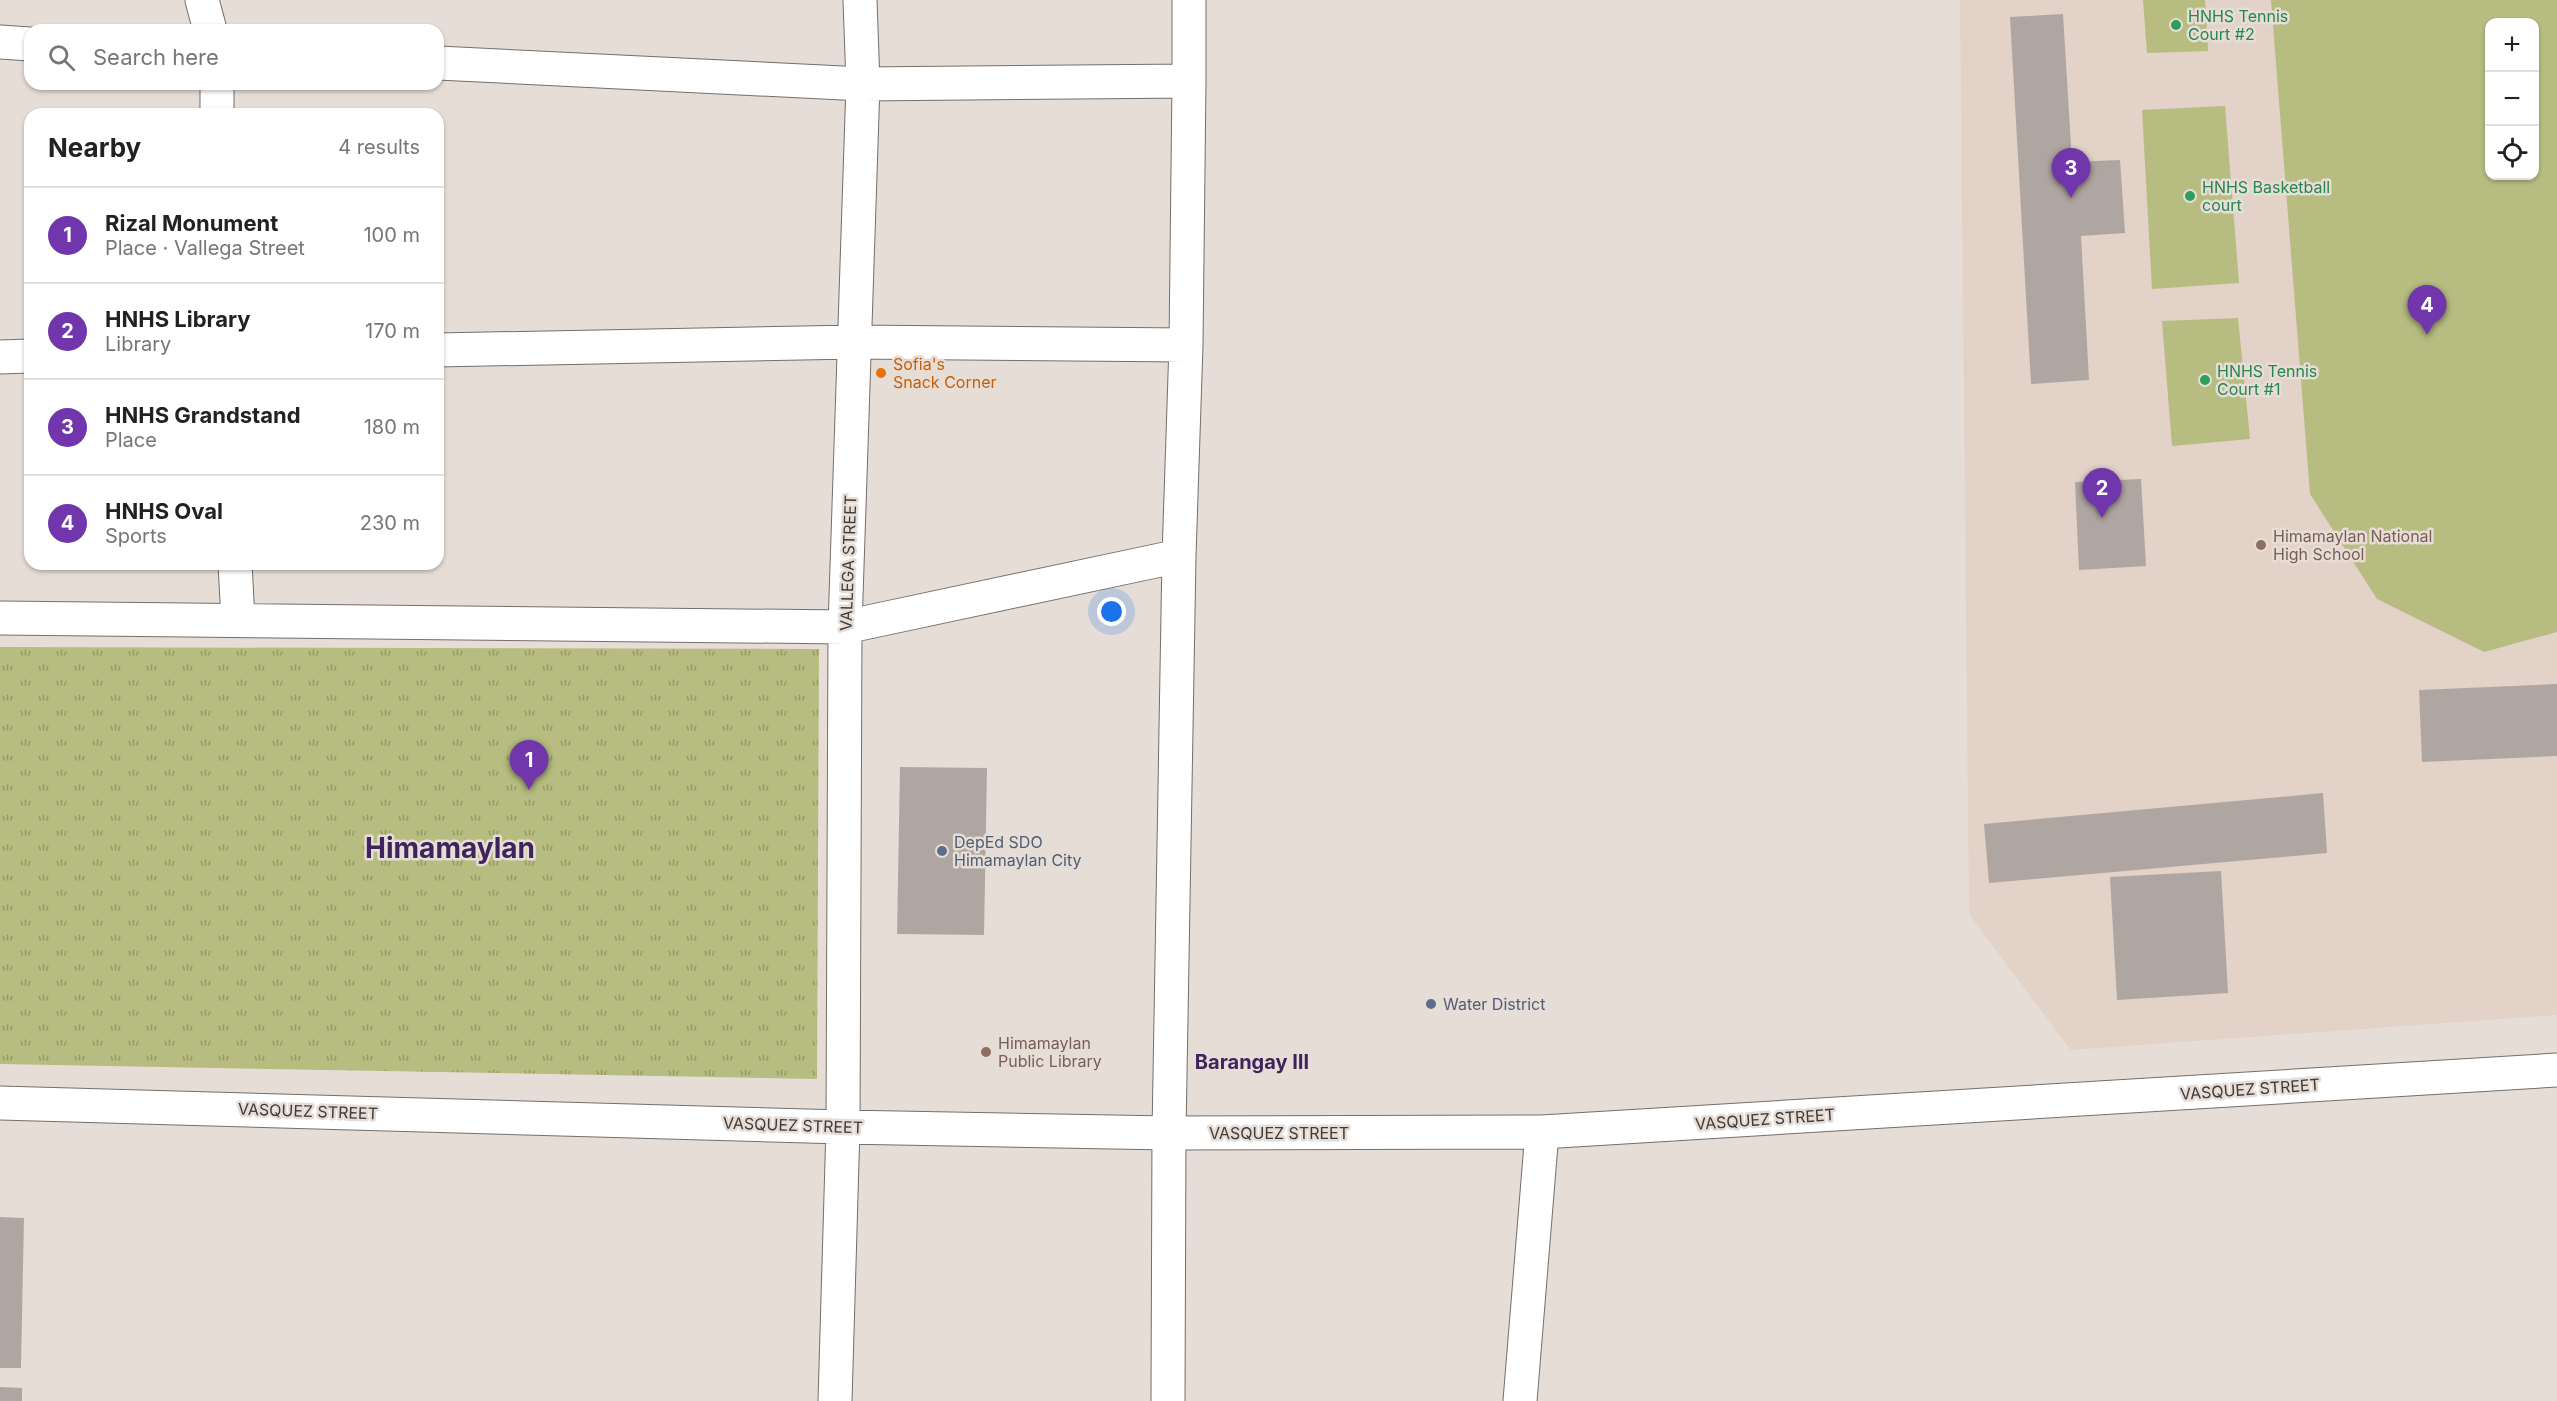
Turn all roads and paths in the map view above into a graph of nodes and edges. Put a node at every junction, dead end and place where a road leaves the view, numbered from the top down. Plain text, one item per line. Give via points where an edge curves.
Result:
1 (202, 0) edge
2 (860, 0) edge
3 (1189, 0) edge
4 (208, 24) edge
5 (0, 42) edge
6 (24, 44) edge
7 (444, 63) edge
8 (1189, 81) junction
9 (863, 84) junction
10 (217, 90) edge
11 (217, 108) edge
12 (855, 342) junction
13 (1186, 345) junction
14 (444, 350) edge
15 (24, 356) edge
16 (0, 357) edge
17 (1179, 556) junction
18 (235, 570) edge
19 (0, 618) edge
20 (238, 620) junction
21 (845, 627) junction
22 (2557, 1070) edge
23 (0, 1103) edge
24 (843, 1127) junction
25 (1542, 1132) junction
26 (1169, 1133) junction
27 (835, 1401) edge
28 (1168, 1401) edge
29 (1520, 1401) edge

1 - 4 street
2 - 9 street, VALLEGA STREET
3 - 8 street
5 - 6 street
7 - 9 street
8 - 9 street
8 - 13 street
9 - 12 street, VALLEGA STREET
10 - 11 street
12 - 13 street
12 - 14 street
12 - 21 street, VALLEGA STREET
13 - 17 street
15 - 16 street
17 - 21 street
17 - 26 street
18 - 20 street
19 - 20 street
20 - 21 street
21 - 24 street, VALLEGA STREET
22 - 25 street, VASQUEZ STREET
23 - 24 street, VASQUEZ STREET
24 - 26 street, VASQUEZ STREET
24 - 27 street, VALLEGA STREET
25 - 26 street, VASQUEZ STREET
25 - 29 street
26 - 28 street

